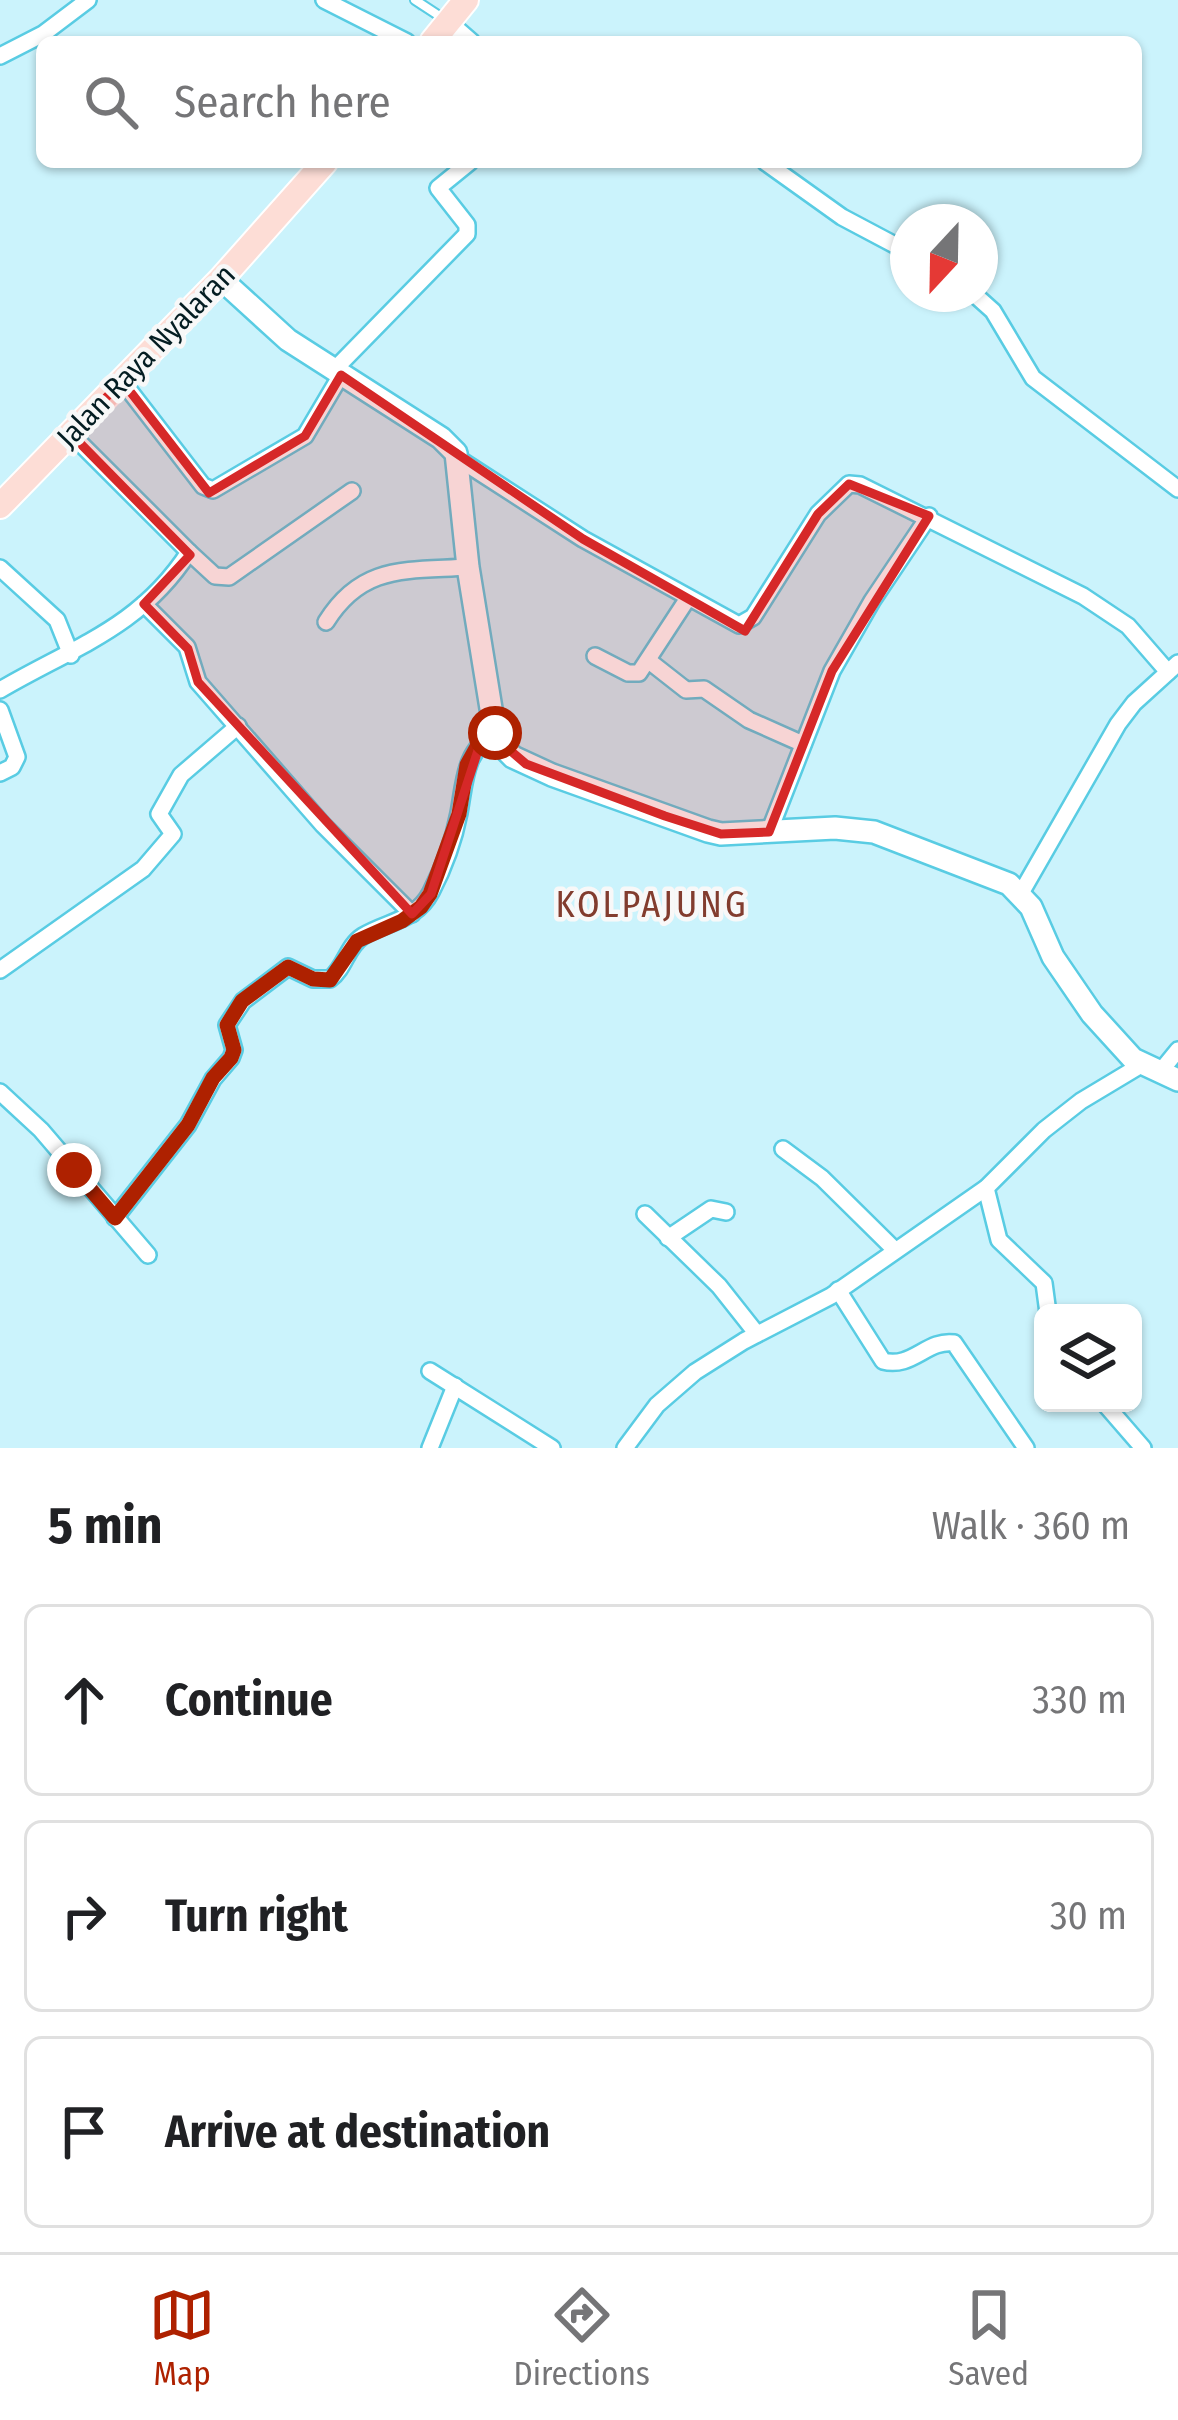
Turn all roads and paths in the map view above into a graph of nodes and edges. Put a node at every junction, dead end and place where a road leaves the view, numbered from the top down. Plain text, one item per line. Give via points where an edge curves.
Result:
1 (88, 0) edge
2 (324, 0) edge
3 (416, 0) edge
4 (466, 0) edge
5 (441, 32) edge
6 (39, 36) edge
7 (395, 36) edge
8 (36, 38) edge
9 (0, 56) edge
10 (320, 168) edge
11 (463, 168) edge
12 (772, 168) edge
13 (890, 243) edge
14 (221, 279) junction
15 (994, 312) edge
16 (338, 373) junction
17 (122, 381) junction
18 (71, 434) junction
19 (459, 460) junction
20 (1178, 489) edge
21 (352, 491) dead end
22 (0, 506) edge
23 (929, 516) junction
24 (188, 552) junction
25 (467, 567) junction
26 (0, 568) edge
27 (688, 598) junction
28 (144, 604) junction
29 (326, 622) dead end
30 (71, 655) junction
31 (595, 656) dead end
32 (649, 661) junction
33 (1173, 668) edge
34 (0, 690) edge
35 (0, 710) edge
36 (238, 726) junction
37 (495, 733) junction
38 (803, 744) junction
39 (0, 773) edge
40 (769, 832) junction
41 (1022, 893) junction
42 (412, 914) junction
43 (0, 970) edge
44 (1178, 1050) edge
45 (1160, 1072) edge
46 (3, 1098) edge
47 (783, 1149) dead end
48 (986, 1188) junction
49 (726, 1212) dead end
50 (645, 1214) dead end
51 (115, 1218) junction
52 (668, 1238) junction
53 (895, 1250) junction
54 (148, 1255) dead end
55 (838, 1290) junction
56 (1047, 1304) edge
57 (758, 1334) junction
58 (430, 1372) dead end
59 (454, 1386) junction
60 (1112, 1412) edge
61 (1130, 1434) junction
62 (430, 1448) edge
63 (552, 1448) edge
64 (625, 1448) edge
65 (1026, 1448) edge
66 (1118, 1448) edge
67 (1143, 1448) edge

1 - 6 street
2 - 7 street
3 - 5 lane
4 - 5 main road
8 - 9 street
10 - 14 main road, Jalan Raya Nyalaran
11 - 16 street via 438,188 467,234
12 - 13 street
14 - 16 street
14 - 17 main road, Jalan Raya Nyalaran
15 - 20 street via 1033,378
16 - 17 street via 305,436 213,490
16 - 19 street via 441,438
17 - 18 main road, Jalan Raya Nyalaran
18 - 22 main road, Jalan Raya Nyalaran
18 - 24 street
19 - 25 street
19 - 27 street
21 - 24 street via 229,577 215,576
23 - 27 street via 849,484 818,514 746,623
23 - 33 street via 1113,615
23 - 38 street via 841,655
24 - 28 street
25 - 29 street via 362,582
25 - 37 street
26 - 30 street via 57,620
27 - 32 street
28 - 30 street
28 - 36 street via 183,641 194,676
30 - 34 street
31 - 32 street via 633,675
32 - 38 street via 689,692 704,689
33 - 41 street via 1118,724
35 - 39 street via 17,757
36 - 42 street
36 - 43 street via 173,784 159,814 173,834 142,869
37 - 40 street via 526,764 646,810 721,834
37 - 42 street via 467,765 448,849 430,894
38 - 40 street
40 - 41 street via 874,832
41 - 45 street via 1070,985
42 - 51 street via 357,941 330,980 288,967 242,1001 227,1025 231,1058
44 - 45 street
45 - 48 street via 1063,1115
46 - 51 street
47 - 53 street
48 - 53 street
48 - 56 street via 999,1240 1044,1283
49 - 52 street via 705,1211
50 - 52 street
51 - 54 street
52 - 57 street
53 - 55 street
55 - 57 street
55 - 65 street via 883,1361 906,1363 954,1343
57 - 64 street via 680,1383
58 - 59 street
59 - 62 street
59 - 63 street
60 - 61 street
61 - 66 street
61 - 67 street

